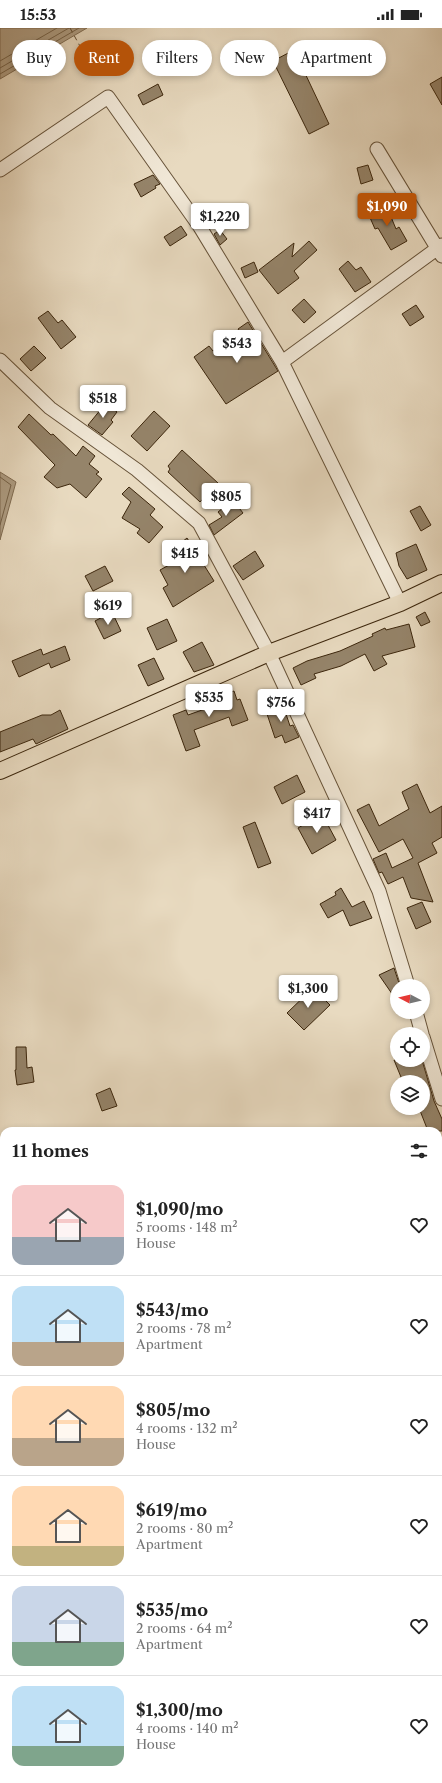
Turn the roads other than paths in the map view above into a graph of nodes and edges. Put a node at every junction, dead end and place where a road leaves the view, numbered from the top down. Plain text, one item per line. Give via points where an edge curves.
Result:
1 (377, 149) dead end
2 (0, 170) edge
3 (440, 250) edge
4 (0, 360) edge
5 (282, 362) junction
6 (442, 583) edge
7 (400, 603) junction
8 (269, 653) junction
9 (0, 771) edge
10 (406, 979) edge
11 (430, 1059) edge
12 (442, 1099) edge

1 - 3 street
2 - 5 street via 108,97 200,227
3 - 5 street
4 - 8 street via 50,408 137,470 199,523
5 - 7 street
6 - 7 main road
7 - 8 main road
8 - 9 main road
8 - 10 street via 379,891
11 - 12 street

